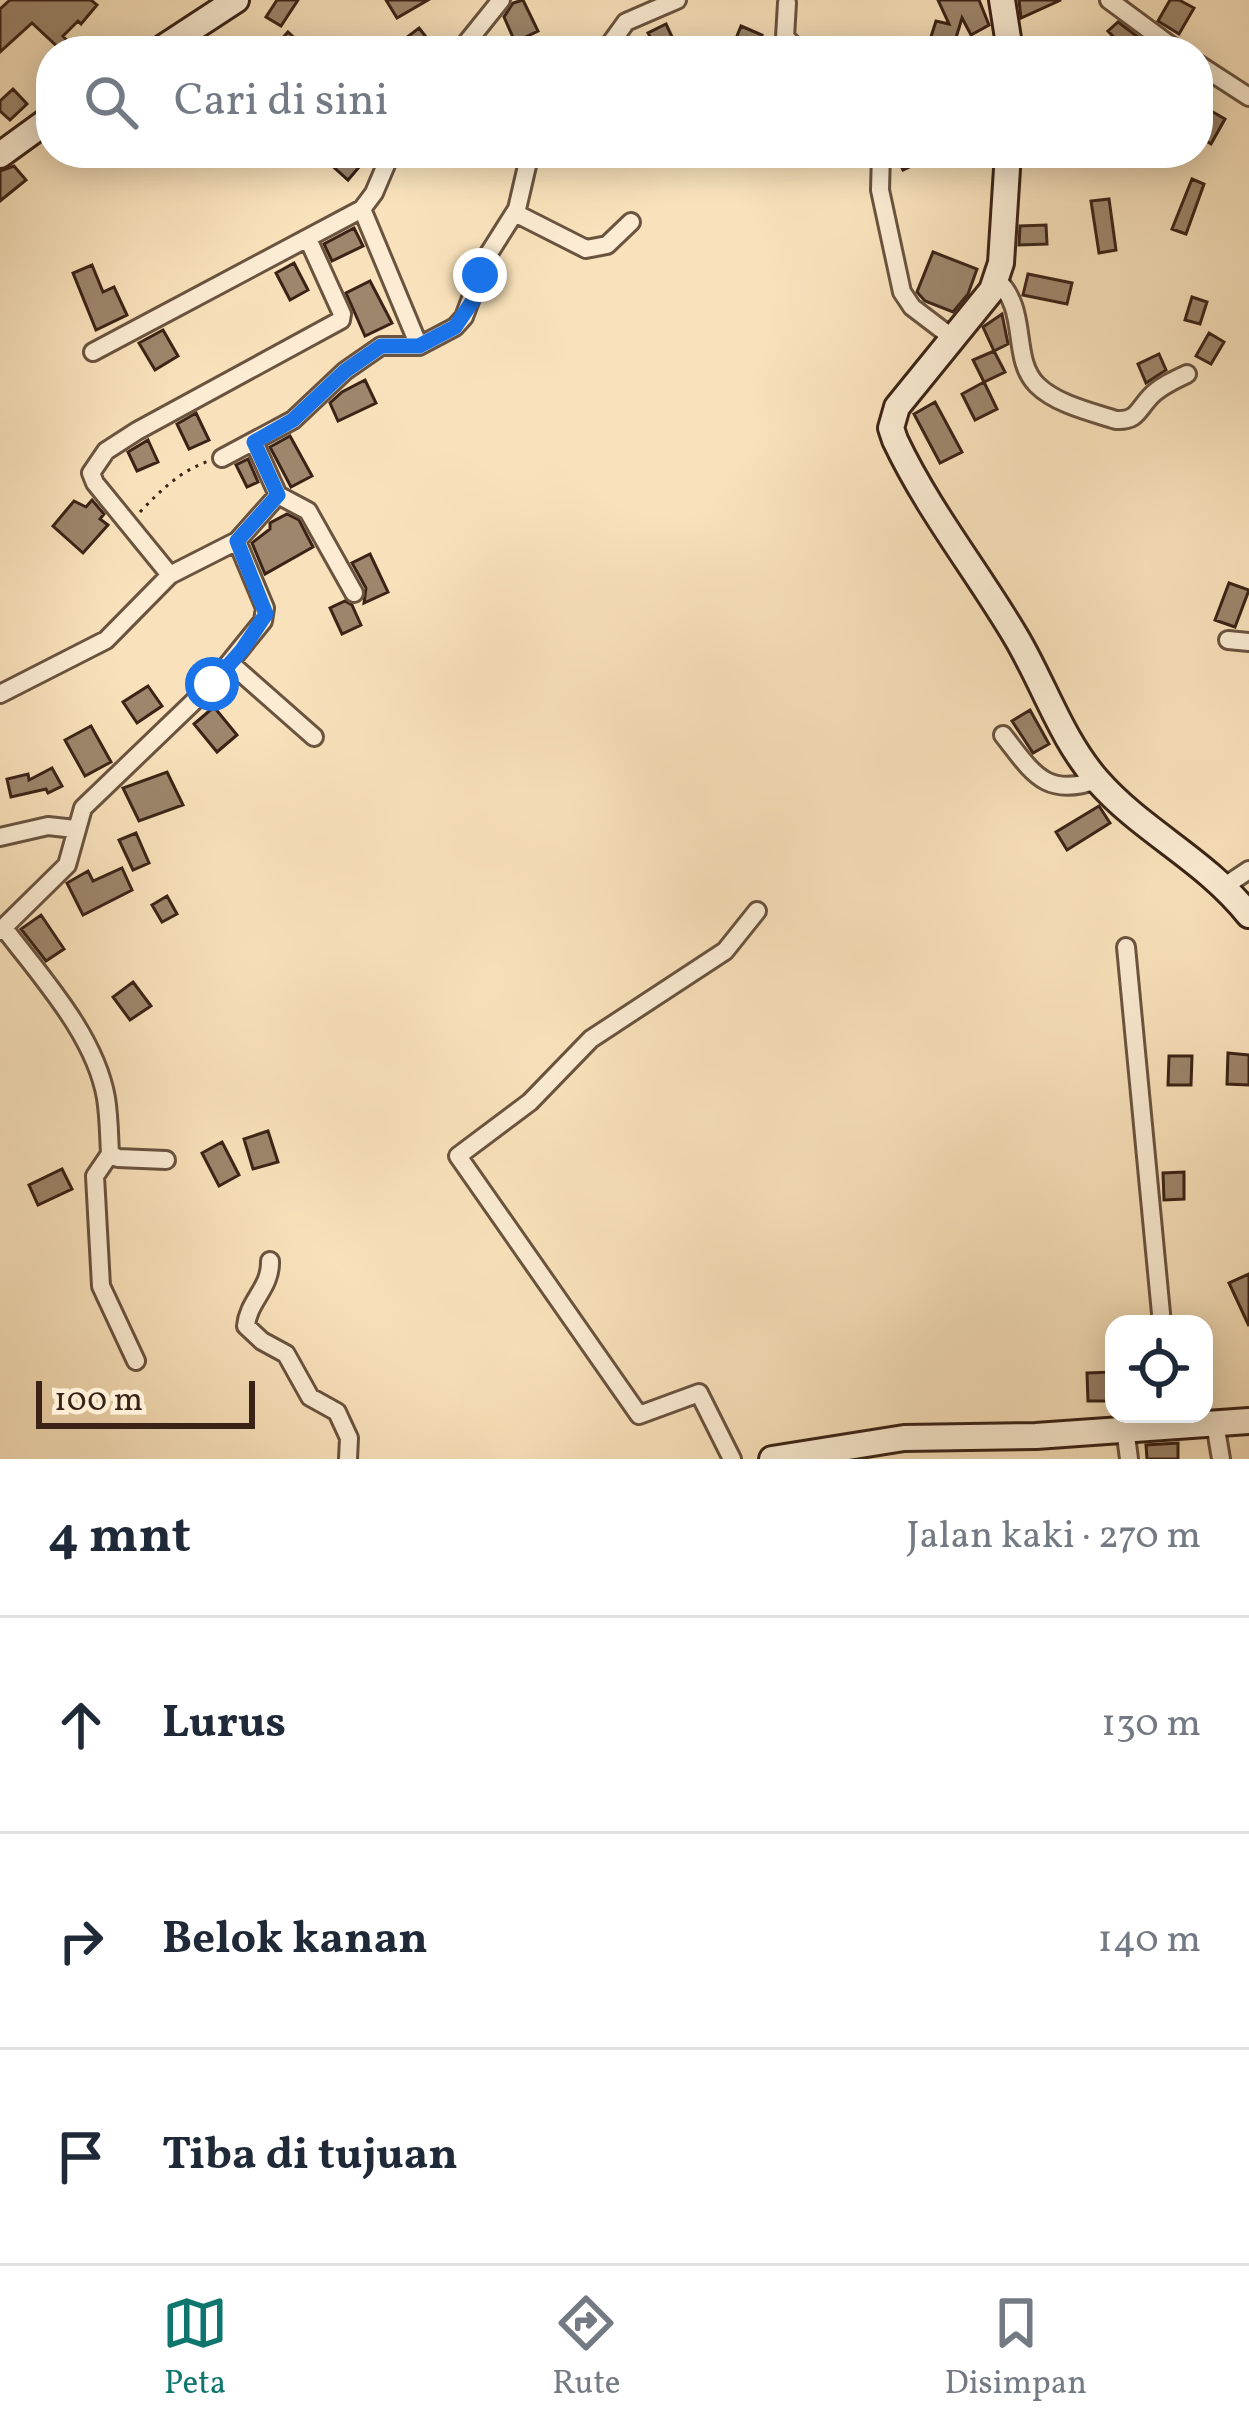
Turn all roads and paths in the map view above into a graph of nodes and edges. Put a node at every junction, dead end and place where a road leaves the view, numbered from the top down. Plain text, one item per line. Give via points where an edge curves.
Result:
1 (236, 0) edge
2 (501, 0) edge
3 (677, 0) edge
4 (1002, 0) edge
5 (1109, 0) edge
6 (787, 3) edge
7 (181, 36) edge
8 (472, 36) edge
9 (616, 36) edge
10 (785, 36) edge
11 (1008, 36) edge
12 (1158, 36) edge
13 (1213, 74) edge
14 (1249, 97) edge
15 (36, 129) edge
16 (0, 155) edge
17 (385, 168) edge
18 (526, 168) edge
19 (881, 168) edge
20 (1007, 168) edge
21 (362, 209) junction
22 (515, 212) junction
23 (631, 222) dead end
24 (308, 239) junction
25 (996, 279) junction
26 (954, 339) junction
27 (419, 346) junction
28 (93, 352) dead end
29 (1187, 374) dead end
30 (254, 442) junction
31 (222, 458) joint
32 (278, 495) junction
33 (128, 526) junction
34 (237, 541) junction
35 (170, 575) junction
36 (354, 593) dead end
37 (1228, 640) dead end
38 (1249, 642) edge
39 (230, 663) junction
40 (0, 694) edge
41 (1003, 735) dead end
42 (314, 736) dead end
43 (1097, 780) junction
44 (75, 829) junction
45 (0, 837) edge
46 (1249, 870) edge
47 (1226, 886) junction
48 (757, 910) dead end
49 (1249, 915) edge
50 (2, 929) edge
51 (1126, 947) dead end
52 (110, 1154) junction
53 (166, 1160) dead end
54 (270, 1261) dead end
55 (1161, 1315) edge
56 (136, 1361) dead end
57 (1249, 1421) edge
58 (1149, 1423) edge
59 (1213, 1423) edge
60 (1216, 1423) junction
61 (1125, 1428) junction
62 (1003, 1448) edge
63 (348, 1459) edge
64 (732, 1459) edge
65 (772, 1459) edge
66 (1129, 1459) edge
67 (1221, 1459) edge

1 - 7 street
2 - 8 street
3 - 9 street via 626,22
4 - 11 street
5 - 12 street
6 - 10 street
13 - 14 street
15 - 16 street
17 - 21 street
18 - 22 street
19 - 26 street via 902,292
20 - 25 street
21 - 24 street
21 - 27 street
22 - 23 street via 586,248 607,245
22 - 27 street via 464,317
24 - 28 street
24 - 33 street via 341,320 106,452 91,473
25 - 26 street
25 - 29 street via 1017,310 1032,379 1050,394 1128,421
26 - 43 street via 898,407 891,428
27 - 30 street via 381,346
30 - 31 street
30 - 32 street
31 - 33 path via 164,487
32 - 34 street
32 - 36 street via 308,511
33 - 35 street
34 - 35 street
34 - 39 street via 266,614
35 - 40 street via 106,640
37 - 38 street
39 - 42 street
39 - 44 street via 95,794
41 - 43 street via 1055,787
43 - 47 street
44 - 45 street
44 - 50 street via 67,866
46 - 47 street
47 - 49 street
48 - 64 street via 724,951 590,1040 530,1102 458,1156 639,1415 699,1393
50 - 52 street via 96,1066
51 - 55 street
52 - 53 street
52 - 56 street via 95,1177 101,1286
54 - 63 street via 271,1277 246,1326 281,1349 310,1397 337,1412
57 - 60 street
58 - 61 street
59 - 60 street
60 - 67 street
61 - 62 street
61 - 66 street
62 - 65 street via 865,1442

